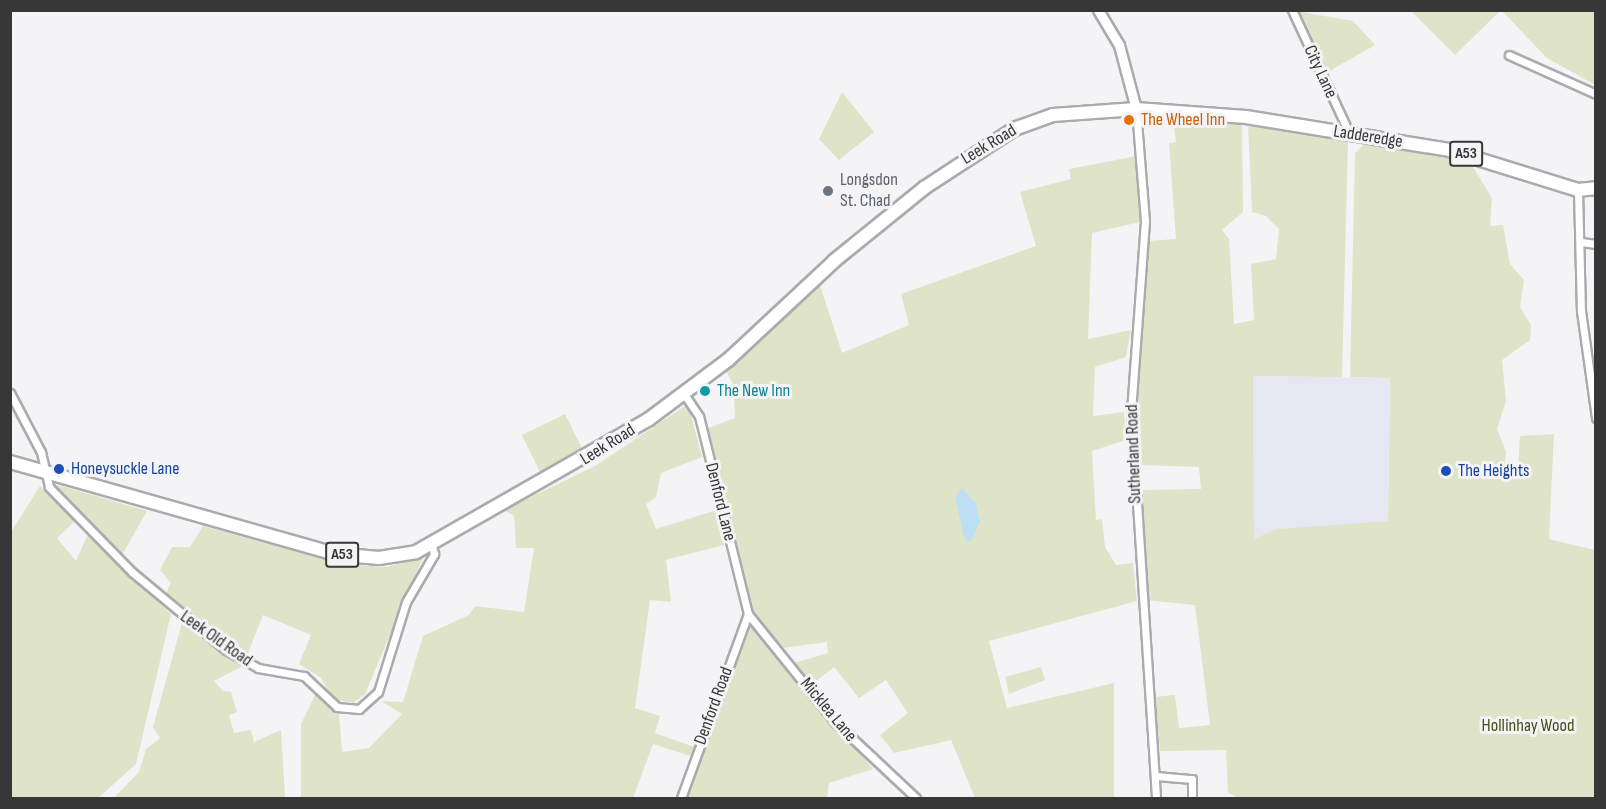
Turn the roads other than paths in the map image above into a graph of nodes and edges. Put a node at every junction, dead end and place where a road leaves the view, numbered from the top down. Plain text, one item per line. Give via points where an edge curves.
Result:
1 (1098, 10) edge
2 (1292, 10) edge
3 (1509, 56) dead end
4 (1596, 94) edge
5 (1136, 109) junction
6 (1349, 134) junction
7 (1596, 188) edge
8 (1578, 190) junction
9 (1581, 242) junction
10 (1596, 244) edge
11 (10, 393) edge
12 (684, 394) junction
13 (1595, 417) edge
14 (10, 462) edge
15 (45, 472) junction
16 (432, 546) junction
17 (748, 614) junction
18 (1156, 777) junction
19 (681, 798) edge
20 (916, 798) edge
21 (1156, 798) edge
22 (1192, 798) edge

1 - 5 street via 1119,45
2 - 6 street, City Lane
3 - 4 street
5 - 6 highway, Ladderedge / A53 via 1213,113
5 - 12 highway, Leek Road / A53 via 1053,115 987,144 842,255
5 - 18 street, Sutherland Road via 1145,221 1131,410
6 - 8 highway, Ladderedge / A53 via 1449,150
7 - 8 highway, Ladderedge / A53
8 - 9 street
9 - 10 street
9 - 13 street via 1581,311
11 - 15 street via 41,452
12 - 16 highway, Leek Road / A53 via 598,453 499,501
12 - 17 street, Denford Lane via 699,416
14 - 15 highway, Leek Road / A53
15 - 16 highway, Leek Road / A53 via 355,558 399,556
15 - 16 street, Leek Old Road via 49,487 183,617 245,662 304,676 337,707 349,710 370,702 378,692 406,602 434,554
17 - 19 street, Denford Road
17 - 20 street, Micklea Lane via 835,722
18 - 21 street, Sutherland Road
18 - 22 street via 1192,779

